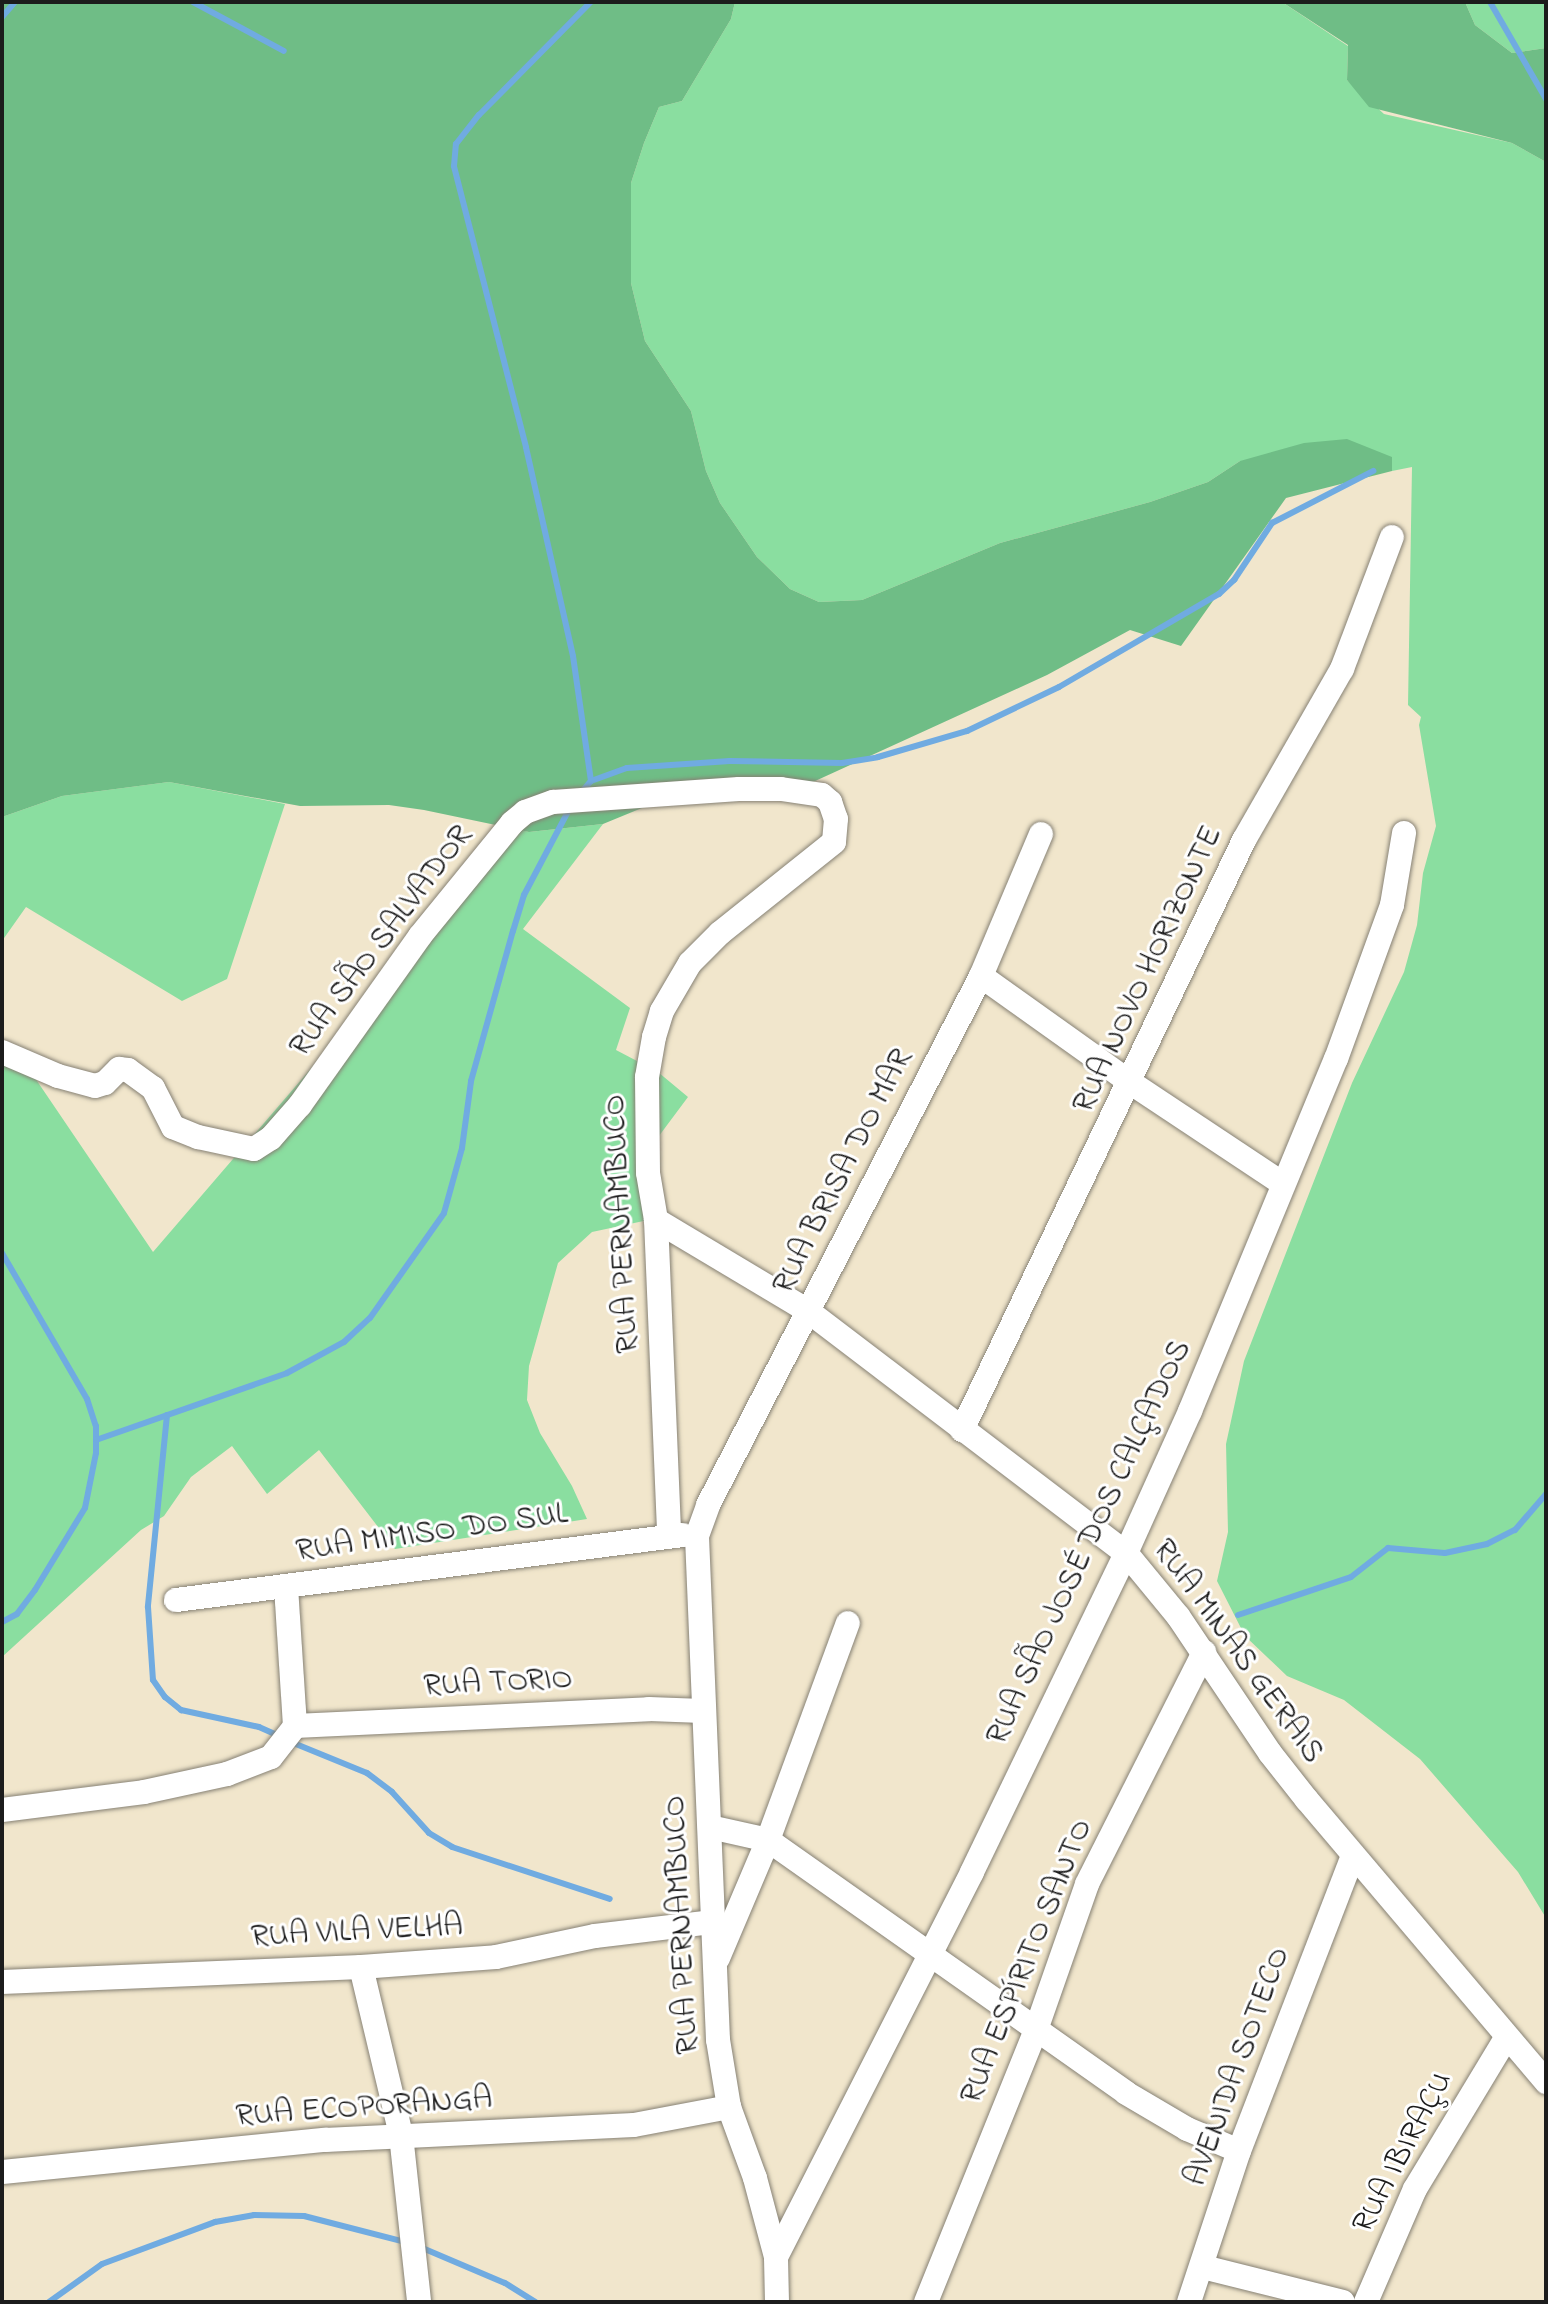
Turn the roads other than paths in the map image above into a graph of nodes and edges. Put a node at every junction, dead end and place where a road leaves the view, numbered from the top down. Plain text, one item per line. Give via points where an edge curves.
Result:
1 (1392, 537) dead end
2 (1404, 833) dead end
3 (1041, 834) dead end
4 (834, 842) joint
5 (981, 976) junction
6 (2, 1052) edge
7 (1131, 1083) junction
8 (1283, 1184) junction
9 (656, 1220) junction
10 (808, 1311) junction
11 (962, 1430) junction
12 (669, 1534) junction
13 (697, 1536) junction
14 (1126, 1553) junction
15 (286, 1586) junction
16 (176, 1600) dead end
17 (848, 1623) dead end
18 (1204, 1652) junction
19 (703, 1711) junction
20 (295, 1726) junction
21 (2, 1810) edge
22 (710, 1827) junction
23 (768, 1840) junction
24 (1353, 1856) junction
25 (713, 1922) junction
26 (928, 1956) junction
27 (716, 1964) junction
28 (361, 1967) junction
29 (2, 1982) edge
30 (1037, 2027) junction
31 (1506, 2038) junction
32 (1546, 2082) edge
33 (729, 2107) junction
34 (401, 2135) junction
35 (1239, 2151) junction
36 (2, 2172) edge
37 (776, 2257) junction
38 (1203, 2267) junction
39 (419, 2302) edge
40 (772, 2302) edge
41 (926, 2302) edge
42 (1189, 2302) edge
43 (1343, 2302) edge
44 (1366, 2302) edge

1 - 7 street, RUA NOVO HORIZONTE via 1342,669 1244,840
2 - 8 street, RUA SÃO JOSÉ DOS CALÇADOS via 1392,905
3 - 5 street, RUA BRISA DO MAR
4 - 6 street, RUA SÃO SALVADOR via 836,819 830,802 815,792 739,789 536,806 512,823 420,936 300,1105 254,1149 173,1127 153,1088 128,1070 119,1069 95,1086
4 - 9 street, RUA PERNAMBUCO via 720,933 690,963 662,1011 647,1077 648,1173
5 - 7 street
5 - 10 street, RUA BRISA DO MAR
7 - 8 street
7 - 11 street, RUA NOVO HORIZONTE
8 - 14 street, RUA SÃO JOSÉ DOS CALÇADOS
9 - 10 street, RUA MINAS GERAIS
9 - 12 street, RUA PERNAMBUCO
10 - 11 street, RUA MINAS GERAIS
10 - 13 street, RUA BRISA DO MAR
11 - 14 street, RUA MINAS GERAIS
12 - 13 street, RUA MIMISO DO SUL
12 - 15 street, RUA MIMISO DO SUL
13 - 19 street, RUA PERNAMBUCO
14 - 18 street, RUA MINAS GERAIS
14 - 26 street, RUA SÃO JOSÉ DOS CALÇADOS
15 - 16 street, RUA MIMISO DO SUL
15 - 20 street
17 - 23 street
18 - 24 street, RUA MINAS GERAIS via 1270,1753
18 - 30 street, RUA ESPÍRITO SANTO via 1087,1884
19 - 20 street, RUA TORIO
19 - 22 street, RUA PERNAMBUCO
20 - 21 street via 271,1757 227,1774 144,1792
22 - 23 street
22 - 25 street, RUA PERNAMBUCO
23 - 26 street
23 - 27 street
24 - 31 street, RUA MINAS GERAIS
24 - 35 street, AVENIDA SOTECO
25 - 27 street, RUA PERNAMBUCO
25 - 28 street, RUA VILA VELHA via 595,1936 496,1957
26 - 30 street
26 - 37 street, RUA SÃO JOSÉ DOS CALÇADOS
27 - 33 street, RUA PERNAMBUCO via 718,2040
28 - 29 street, RUA VILA VELHA
28 - 34 street
30 - 35 street via 1146,2106
30 - 41 street, RUA ESPÍRITO SANTO
31 - 32 street, RUA MINAS GERAIS
31 - 44 street, RUA IBIRAÇU via 1415,2189
33 - 34 street, RUA ECOPORANGA via 634,2125
33 - 37 street, RUA PERNAMBUCO
34 - 36 street, RUA ECOPORANGA
34 - 39 street
35 - 38 street, AVENIDA SOTECO
37 - 40 street, RUA PERNAMBUCO
38 - 42 street, AVENIDA SOTECO
38 - 43 street

